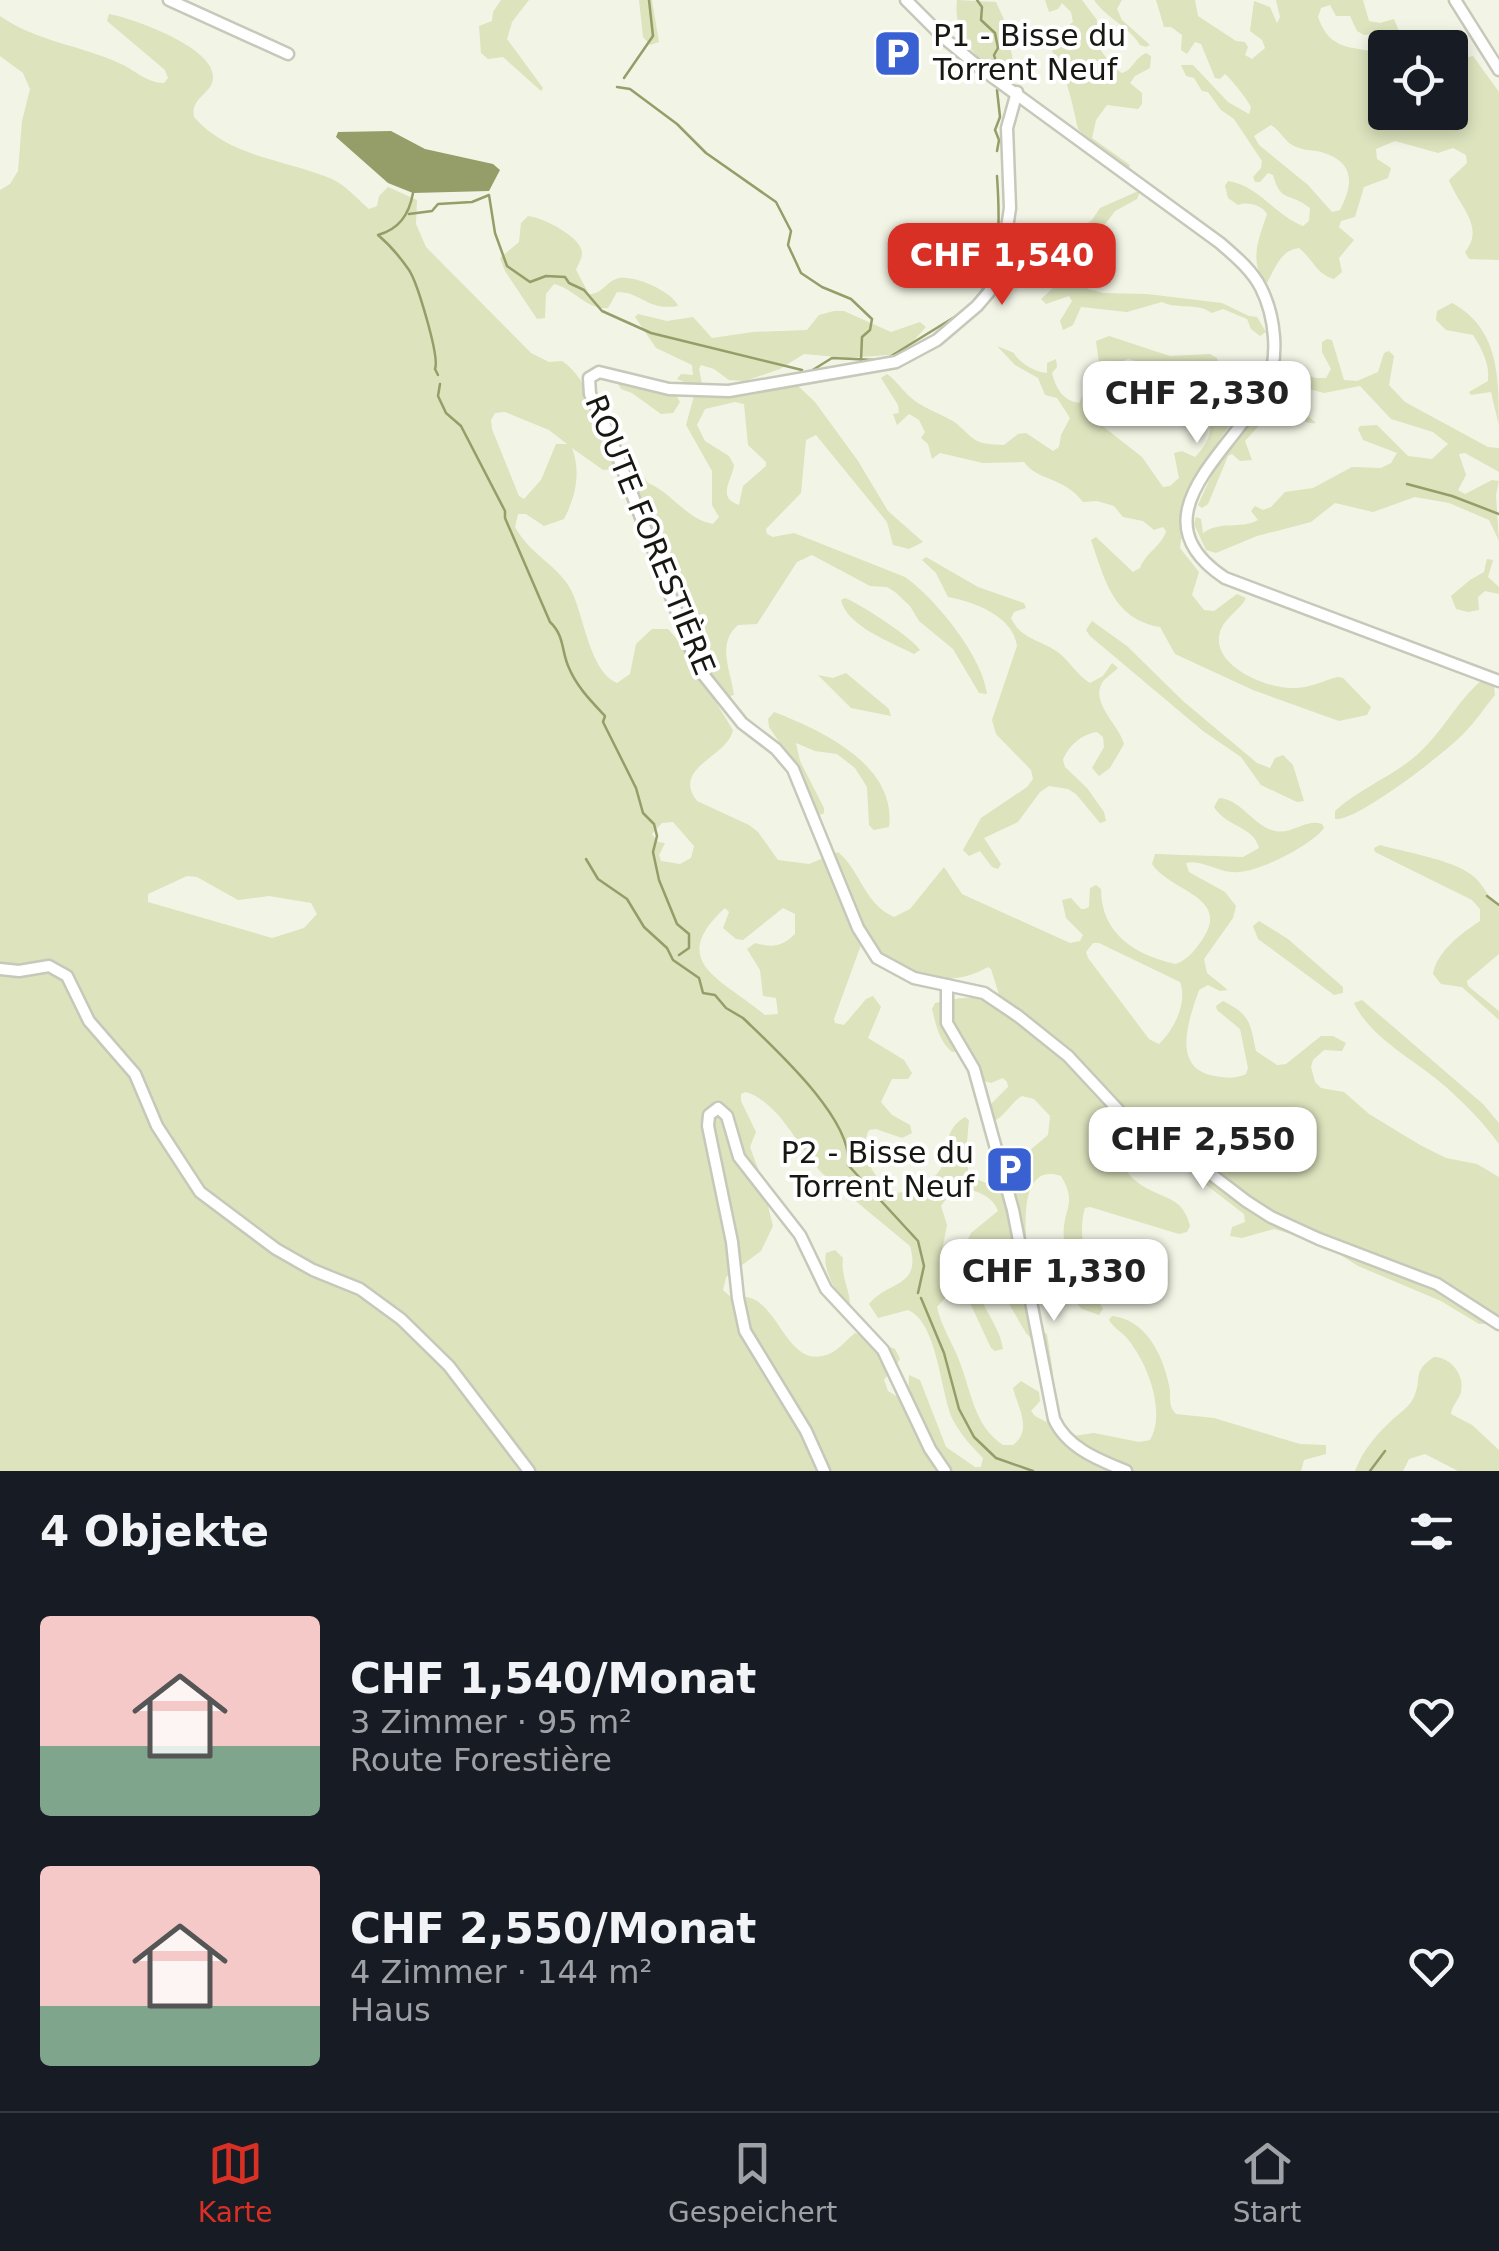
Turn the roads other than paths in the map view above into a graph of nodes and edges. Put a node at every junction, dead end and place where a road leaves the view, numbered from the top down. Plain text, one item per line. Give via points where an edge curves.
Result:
1 (168, 0) edge
2 (906, 0) edge
3 (1454, 0) edge
4 (288, 54) dead end
5 (1499, 70) edge
6 (1017, 92) junction
7 (1499, 680) edge
8 (0, 969) edge
9 (947, 985) junction
10 (1499, 1324) edge
11 (528, 1471) edge
12 (824, 1471) edge
13 (945, 1471) edge
14 (1126, 1471) edge

1 - 4 street
2 - 6 street via 953,46
3 - 5 street
6 - 7 street via 1220,242 1261,288 1272,323 1273,363 1266,388 1213,457 1192,500 1187,532 1196,556 1225,578
6 - 9 street, ROUTE FORESTIÈRE via 1007,128 1008,228 1001,268 960,323 905,358 717,392 669,389 599,372 588,382 698,668 742,723 793,769 858,928 877,958 901,973
8 - 11 street via 49,966 62,972 88,1022 136,1074 158,1126 200,1192 276,1248 360,1289 402,1319 449,1366
9 - 10 street via 984,992 1018,1016 1068,1056 1122,1114 1271,1217 1437,1284
9 - 14 street via 948,1023 974,1069 1010,1198 1054,1420 1075,1446
12 - 13 street via 743,1324 708,1126 716,1108 727,1116 739,1157 805,1243 826,1289 883,1350

